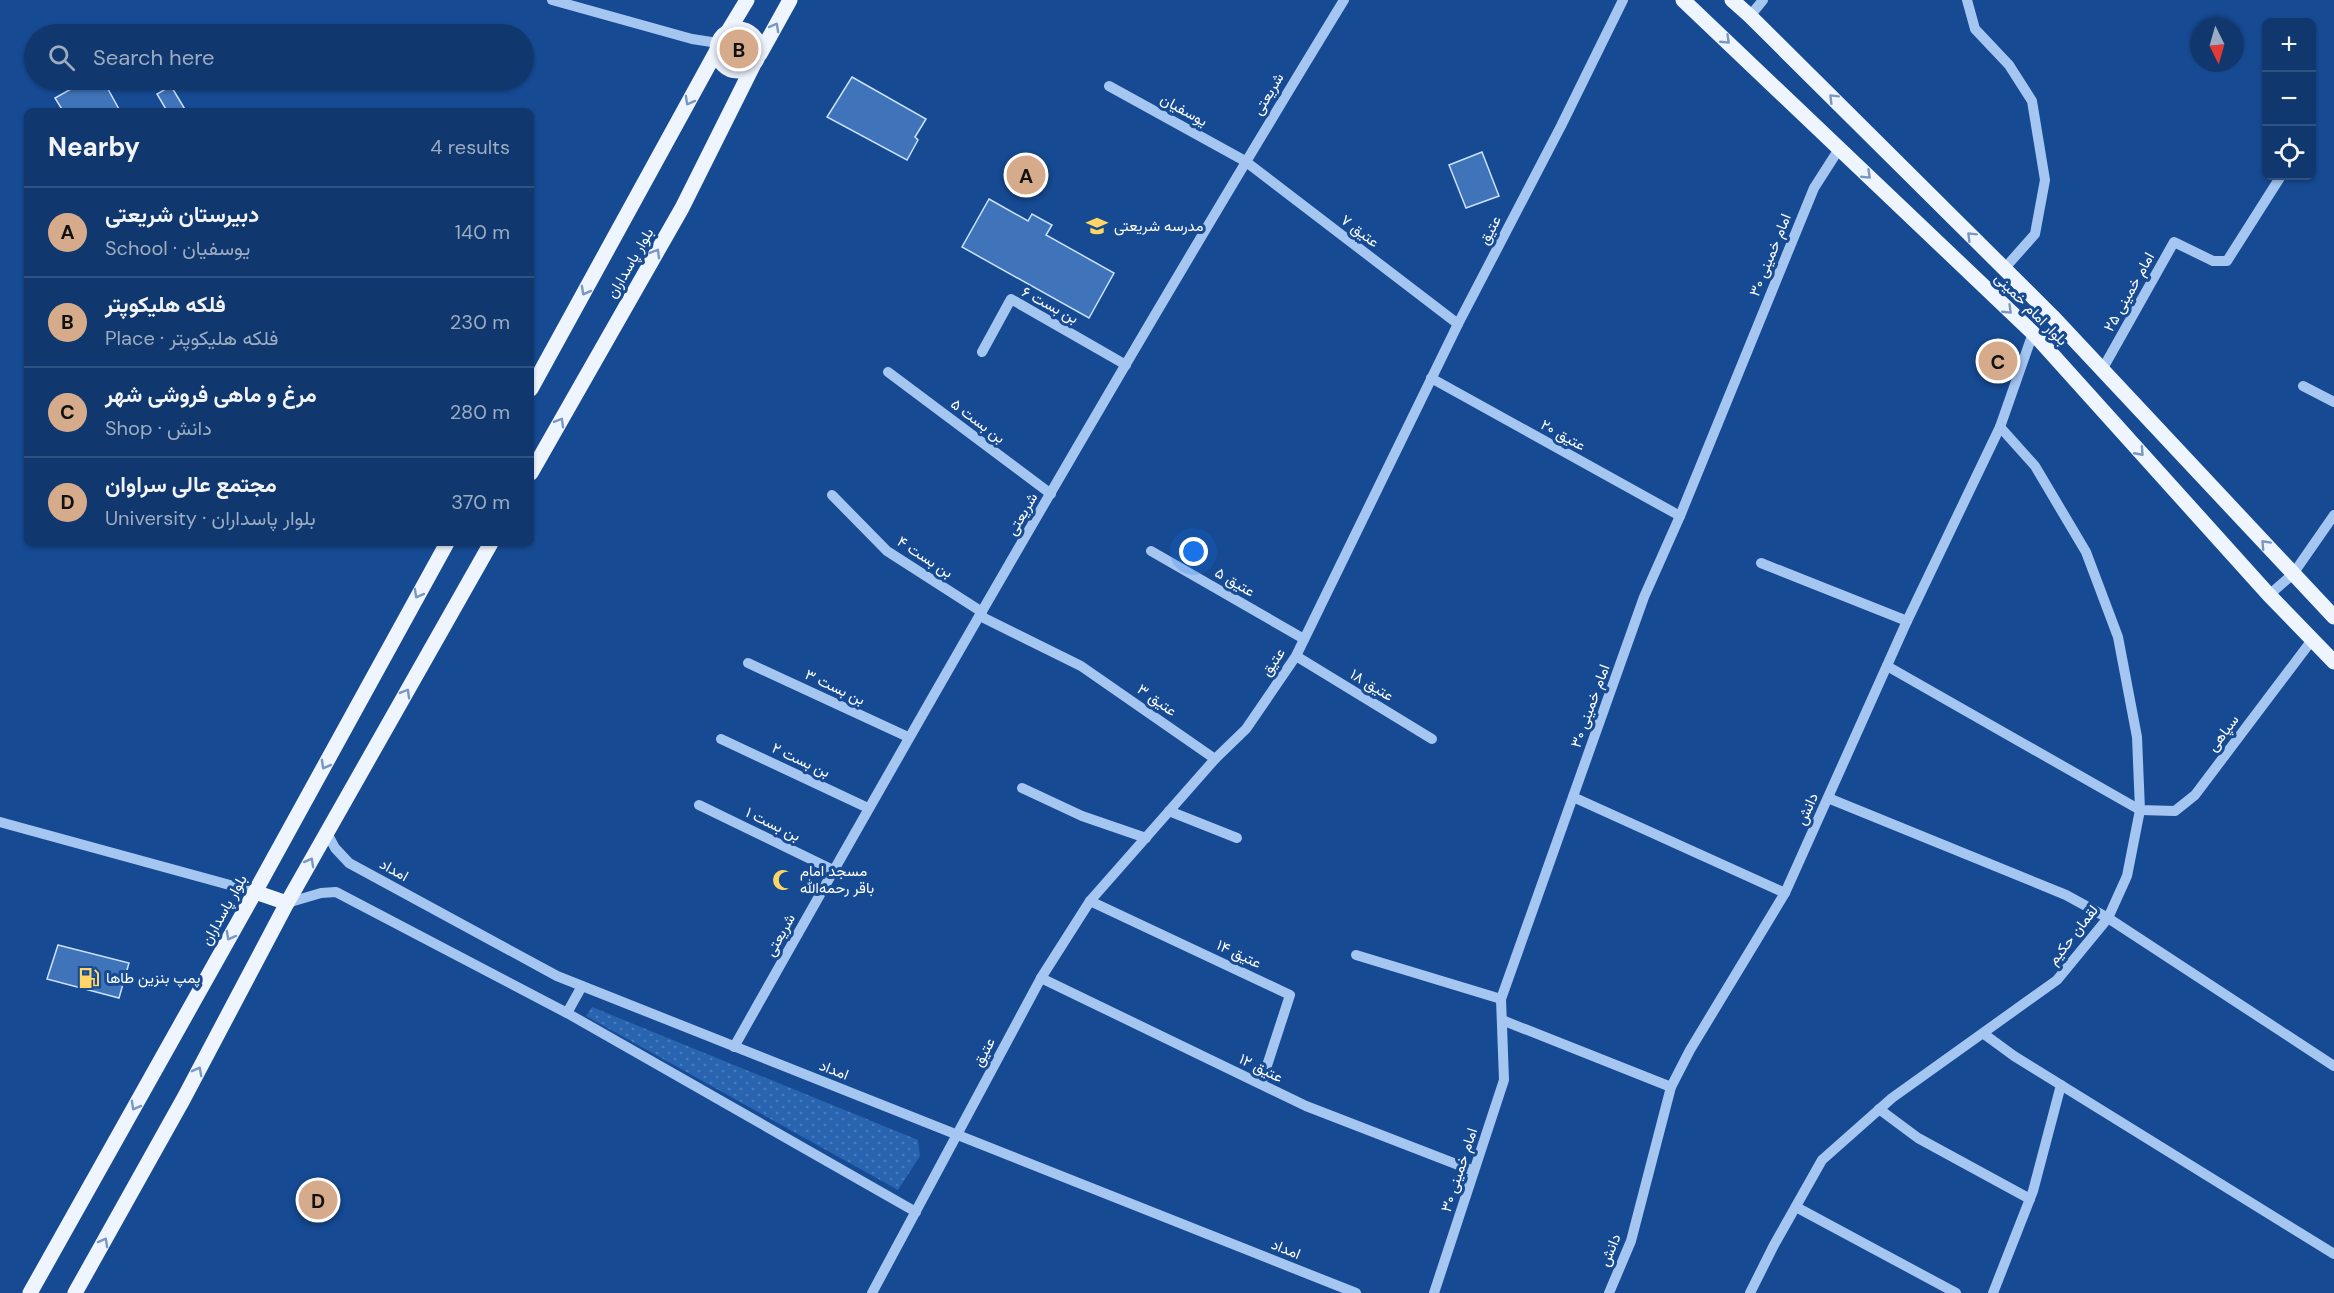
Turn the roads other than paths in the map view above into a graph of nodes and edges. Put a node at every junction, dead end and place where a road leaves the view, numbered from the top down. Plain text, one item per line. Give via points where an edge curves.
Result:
1 (552, 0) edge
2 (747, 0) edge
3 (790, 0) edge
4 (1344, 0) edge
5 (1623, 0) edge
6 (1683, 0) edge
7 (1732, 0) edge
8 (1763, 0) edge
9 (1967, 0) edge
10 (1750, 15) junction
11 (721, 42) junction
12 (756, 60) junction
13 (1109, 86) dead end
14 (1839, 149) junction
15 (1245, 161) junction
16 (2278, 180) edge
17 (2004, 268) junction
18 (1458, 324) junction
19 (2032, 333) junction
20 (982, 352) dead end
21 (1126, 365) junction
22 (2102, 370) junction
23 (888, 372) dead end
24 (1431, 378) junction
25 (534, 384) edge
26 (2303, 386) dead end
27 (2334, 402) edge
28 (2000, 427) junction
29 (534, 468) edge
30 (1051, 494) junction
31 (832, 495) dead end
32 (2334, 515) edge
33 (1680, 516) junction
34 (445, 546) edge
35 (489, 546) edge
36 (1151, 552) dead end
37 (1761, 563) dead end
38 (2294, 574) junction
39 (2269, 595) junction
40 (981, 614) junction
41 (2334, 617) edge
42 (1907, 621) junction
43 (1304, 639) junction
44 (2312, 640) junction
45 (1296, 656) junction
46 (2334, 662) edge
47 (748, 663) dead end
48 (1081, 666) joint
49 (1887, 666) junction
50 (908, 737) junction
51 (722, 739) dead end
52 (1432, 739) dead end
53 (1215, 759) junction
54 (1022, 788) dead end
55 (1573, 797) junction
56 (1828, 798) junction
57 (699, 805) dead end
58 (868, 808) junction
59 (2140, 810) junction
60 (1170, 811) junction
61 (0, 822) edge
62 (327, 832) junction
63 (1146, 837) junction
64 (1237, 838) dead end
65 (833, 870) junction
66 (255, 892) junction
67 (1785, 893) junction
68 (1090, 901) junction
69 (287, 903) junction
70 (2108, 918) junction
71 (1356, 956) dead end
72 (1041, 978) junction
73 (582, 986) junction
74 (1501, 999) junction
75 (567, 1013) junction
76 (1502, 1020) junction
77 (1984, 1034) junction
78 (734, 1047) junction
79 (2334, 1066) edge
80 (1261, 1084) junction
81 (2061, 1085) junction
82 (1671, 1087) junction
83 (1879, 1109) junction
84 (956, 1135) junction
85 (1474, 1171) junction
86 (2030, 1199) junction
87 (1796, 1206) junction
88 (916, 1212) junction
89 (2334, 1254) edge
90 (1331, 1289) edge
91 (30, 1293) edge
92 (75, 1293) edge
93 (873, 1293) edge
94 (1356, 1293) edge
95 (1434, 1293) edge
96 (1609, 1293) edge
97 (1750, 1293) edge
98 (1956, 1293) edge
99 (1993, 1293) edge

1 - 11 street via 692,39
2 - 11 main road, بلوار پاسداران
12 -> 3 main road, بلوار پاسداران
4 - 15 street, شریعتی
5 - 18 street, عتیق
6 -> 14 main road, بلوار امام خمینی
7 - 10 main road, بلوار امام خمینی
8 - 10 street
9 - 17 street via 1975,29 2009,66 2032,101 2045,180 2035,234
17 -> 10 main road, بلوار امام خمینی
11 - 12 main road via 718,57 726,68 740,71
11 - 12 main road via 740,29 753,35 757,40
11 -> 25 main road, بلوار پاسداران
29 -> 12 main road, بلوار پاسداران via 681,208
13 - 15 street, یوسفیان
14 -> 19 main road, بلوار امام خمینی
14 - 33 street, امام خمینی ۳۰ via 1814,188
15 - 18 street, عتیق ۷
15 - 21 street, شریعتی
16 - 22 street, امام خمینی ۲۵ via 2227,261 2213,261 2174,242
17 - 22 main road, بلوار امام خمینی
18 - 24 street, عتیق
19 - 28 street, دانش
19 -> 39 main road, بلوار امام خمینی
20 - 21 street, بن بست ۶ via 1011,299
21 - 30 street, شریعتی
38 -> 22 main road, بلوار امام خمینی
23 - 30 street, بن بست ۵
24 - 33 street, عتیق ۲۰
24 - 43 street, عتیق
26 - 27 street
28 - 42 street, دانش
28 - 59 street, لقمان حکیم via 2035,466 2086,552 2114,626 2137,736
30 - 40 street, شریعتی
31 - 40 street, بن بست ۴ via 887,551
32 - 38 street
33 - 55 street, امام خمینی ۳۰ via 1644,597
34 -> 66 main road, بلوار پاسداران
62 -> 35 main road
36 - 43 street, عتیق ۵
37 - 42 street
38 - 39 street
38 - 41 main road, بلوار امام خمینی
39 - 44 main road, بلوار امام خمینی
40 - 48 street, بن بست ۴
40 - 50 street, شریعتی
42 - 49 street, دانش
43 - 45 street, عتیق
44 - 46 main road, بلوار امام خمینی
44 - 59 street, سپاهی via 2195,795 2175,812
45 - 52 street, عتیق ۱۸
45 - 53 street, عتیق via 1246,729
47 - 50 street, بن بست ۳
48 - 53 street, عتیق ۳
49 - 56 street, دانش
49 - 59 street
50 - 58 street, شریعتی
51 - 58 street, بن بست ۲
53 - 60 street, عتیق
54 - 63 street via 1082,816
55 - 67 street
55 - 74 street, امام خمینی ۳۰
56 - 67 street, دانش
56 - 70 street via 2066,895
57 - 65 street, بن بست ۱
58 - 65 street, شریعتی
59 - 70 street, لقمان حکیم via 2127,876
60 - 63 street, عتیق
60 - 64 street
61 - 66 street
69 -> 62 main road
62 - 73 street, امداد via 335,848 350,863 556,976
63 - 68 street, عتیق
65 - 78 street, شریعتی
66 - 69 main road
66 -> 91 main road, بلوار پاسداران
67 - 82 street, دانش
68 - 72 street, عتیق
68 - 80 street, عتیق ۱۴ via 1290,995
69 - 75 street via 336,892
92 -> 69 main road
70 - 77 street, لقمان حکیم via 2057,980
70 - 79 street
71 - 74 street
72 - 80 street, عتیق ۱۲
72 - 84 street, عتیق
73 - 75 street
73 - 78 street, امداد
74 - 76 street, امام خمینی ۳۰
75 - 88 street
76 - 82 street
76 - 85 street, امام خمینی ۳۰ via 1504,1080
77 - 81 street
77 - 83 street, لقمان حکیم
78 - 84 street, امداد
80 - 85 street, عتیق ۱۲ via 1306,1106
81 - 86 street
81 - 89 street
82 - 96 street, دانش via 1631,1241
83 - 86 street via 1918,1138
83 - 87 street, لقمان حکیم via 1822,1160
84 - 88 street, عتیق
84 - 90 street, امداد
85 - 95 street, امام خمینی ۳۰
86 - 99 street
87 - 97 street, لقمان حکیم
87 - 98 street
88 - 93 street, عتیق
90 - 94 street, امداد

